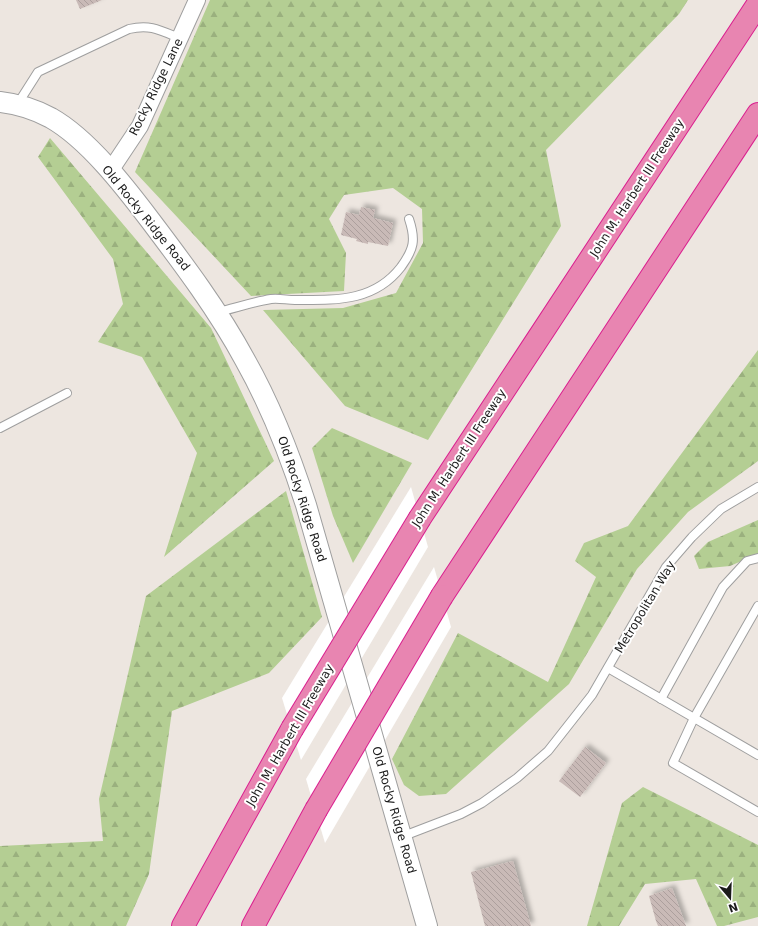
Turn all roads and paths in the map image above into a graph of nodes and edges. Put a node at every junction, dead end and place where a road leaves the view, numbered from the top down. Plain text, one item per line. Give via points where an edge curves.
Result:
1 (197, 0) edge
2 (758, 4) edge
3 (179, 38) junction
4 (9, 103) edge
5 (758, 114) edge
6 (110, 171) junction
7 (409, 219) dead end
8 (218, 312) junction
9 (67, 393) dead end
10 (0, 428) edge
11 (758, 487) edge
12 (758, 558) edge
13 (758, 606) edge
14 (608, 668) junction
15 (661, 699) junction
16 (694, 718) junction
17 (758, 755) edge
18 (758, 812) edge
19 (401, 837) junction
20 (183, 926) edge
21 (253, 926) edge
22 (427, 926) edge

1 - 3 street, Rocky Ridge Lane
2 - 20 highway, John M. Harbert III Freeway, bridge via 420,518 292,729
3 - 4 lane via 154,28 142,26 129,29 38,72
3 - 6 street, Rocky Ridge Lane via 140,126
4 - 6 street, Old Rocky Ridge Road via 52,119 80,141
5 - 21 highway, bridge via 442,596 316,810
6 - 8 street, Old Rocky Ridge Road via 185,265
7 - 8 lane via 414,233 413,247 393,277 374,290 336,300 271,299
8 - 19 street, Old Rocky Ridge Road via 265,398 295,470
9 - 10 lane
11 - 14 lane, Metropolitan Way via 721,509 666,567
12 - 15 lane via 747,561 723,587
13 - 16 lane
14 - 15 lane
14 - 19 lane, Metropolitan Way via 592,695 548,751 517,778 482,803 461,814
15 - 16 lane
16 - 17 lane
16 - 18 lane via 673,763
19 - 22 street, Old Rocky Ridge Road

